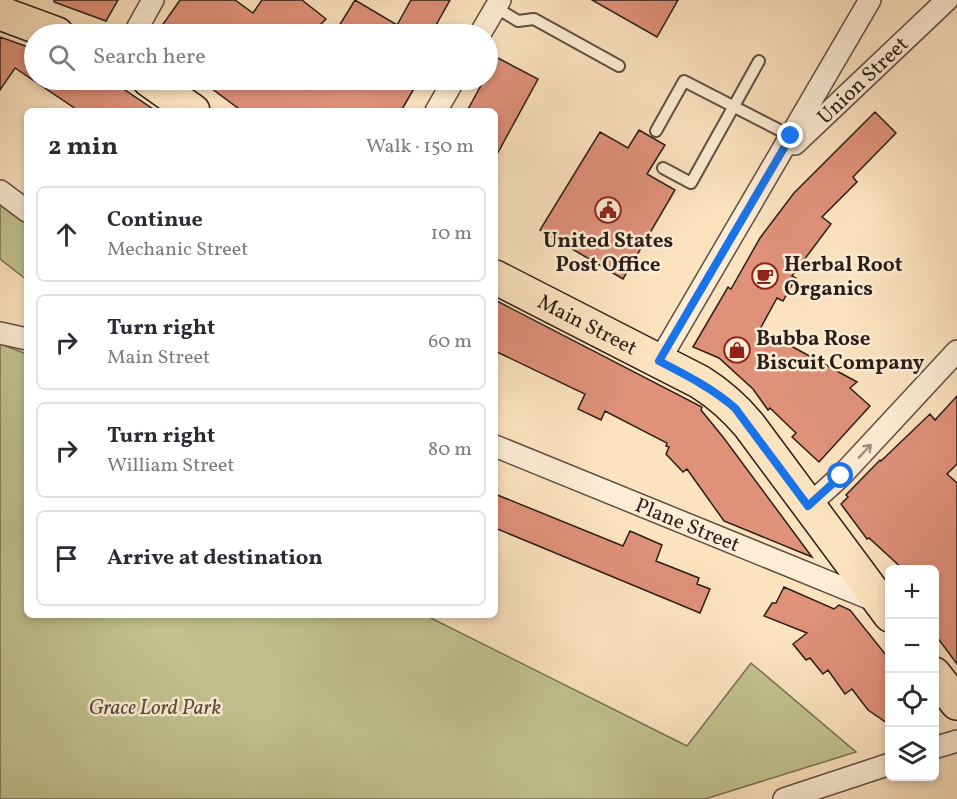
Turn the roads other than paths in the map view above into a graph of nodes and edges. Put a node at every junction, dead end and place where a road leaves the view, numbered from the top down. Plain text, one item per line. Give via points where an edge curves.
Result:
1 (153, 0) edge
2 (870, 0) edge
3 (947, 0) edge
4 (498, 4) edge
5 (0, 13) edge
6 (30, 24) edge
7 (140, 24) edge
8 (486, 24) edge
9 (759, 61) dead end
10 (619, 66) dead end
11 (163, 90) edge
12 (448, 90) edge
13 (734, 106) junction
14 (189, 108) edge
15 (438, 108) edge
16 (656, 131) dead end
17 (791, 136) junction
18 (777, 161) junction
19 (663, 168) dead end
20 (0, 191) edge
21 (24, 209) edge
22 (498, 279) edge
23 (0, 333) edge
24 (24, 338) edge
25 (957, 351) edge
26 (659, 361) junction
27 (498, 447) edge
28 (808, 506) junction
29 (885, 609) edge
30 (939, 680) edge
31 (957, 703) edge
32 (957, 741) edge
33 (939, 746) edge
34 (885, 766) edge
35 (784, 799) edge

1 - 7 street
2 - 17 street
3 - 18 street, Union Street
4 - 8 street
4 - 10 lane via 518,21 534,19
5 - 6 main road
9 - 13 lane
11 - 14 main road
12 - 15 street
13 - 16 lane via 684,81
13 - 17 lane
13 - 19 lane via 691,183
17 - 18 street
18 - 26 street
20 - 21 street
22 - 26 main road, Main Street
23 - 24 street
28 -> 25 street
26 - 28 main road, Main Street via 700,382 735,408
27 - 29 street, Plane Street
28 - 29 main road, Main Street
30 - 31 main road
32 - 33 street
34 - 35 street

